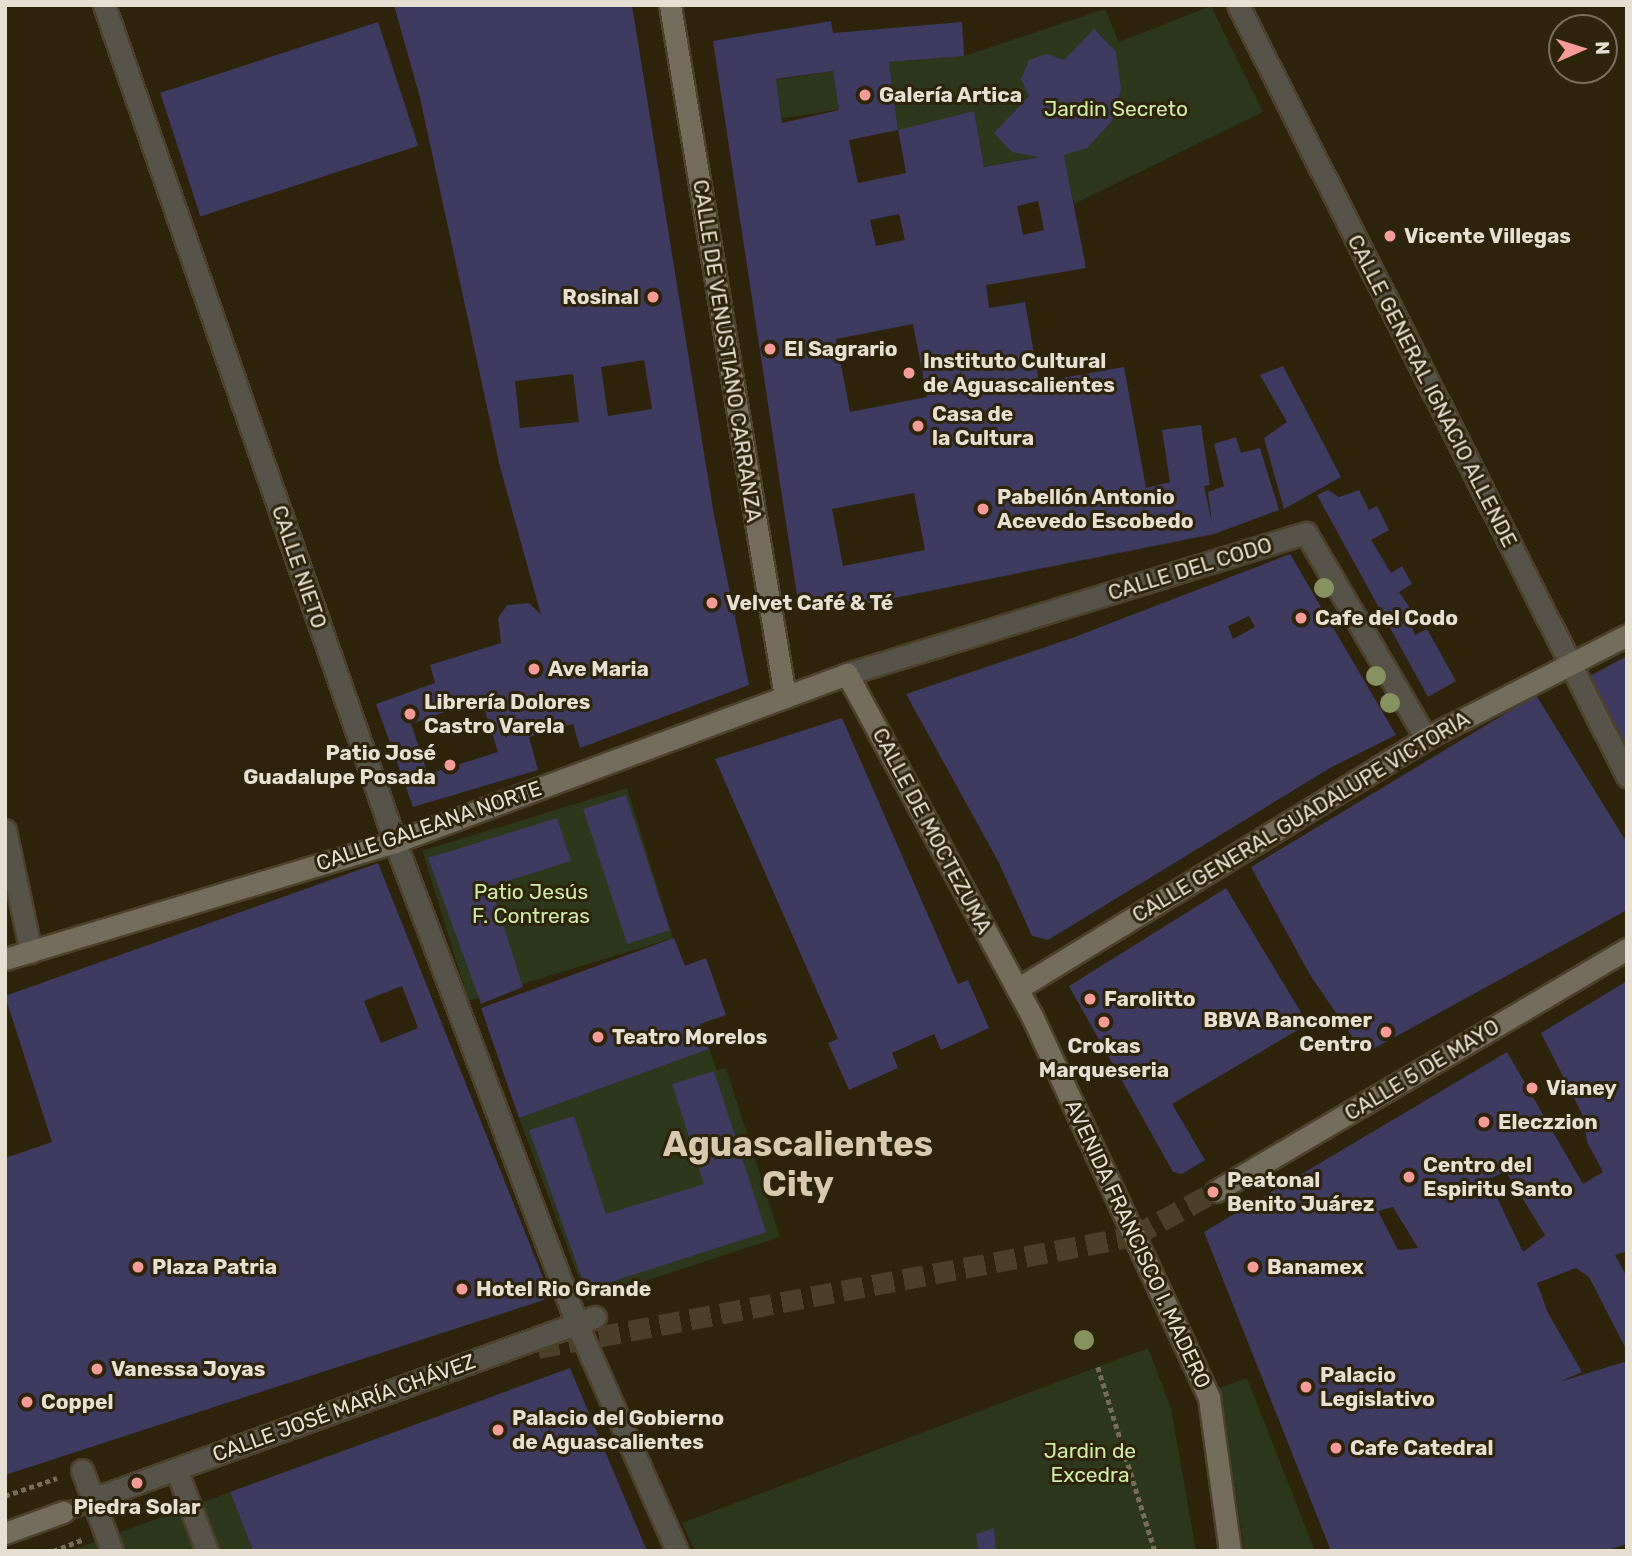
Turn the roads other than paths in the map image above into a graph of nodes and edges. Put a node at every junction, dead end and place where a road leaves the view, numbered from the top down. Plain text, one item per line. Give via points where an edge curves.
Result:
1 (104, 5) edge
2 (670, 5) edge
3 (1238, 5) edge
4 (1627, 635) edge
5 (1569, 664) junction
6 (847, 674) junction
7 (785, 697) junction
8 (1426, 738) junction
9 (1627, 776) edge
10 (5, 830) edge
11 (395, 842) junction
12 (1627, 948) edge
13 (31, 952) junction
14 (5, 959) edge
15 (1017, 989) junction
16 (1216, 1191) tunnel mouth
17 (586, 1320) junction
18 (176, 1469) junction
19 (82, 1470) road end
20 (93, 1499) junction
21 (63, 1512) tunnel mouth
22 (5, 1533) edge
23 (112, 1551) edge
24 (207, 1551) edge
25 (677, 1551) edge
26 (1230, 1551) edge

1 - 11 street, CALLE NIETO
2 - 7 main road, CALLE DE VENUSTIANO CARRANZA
3 - 5 street, CALLE GENERAL IGNACIO ALLENDE
4 - 5 main road, CALLE GENERAL GUADALUPE VICTORIA
5 - 8 main road, CALLE GENERAL GUADALUPE VICTORIA
5 - 9 street, CALLE GENERAL IGNACIO ALLENDE
6 - 7 main road, CALLE GALEANA NORTE
6 - 8 street, CALLE DEL CODO via 1306,533
6 - 15 main road, CALLE DE MOCTEZUMA
7 - 11 main road, CALLE GALEANA NORTE
8 - 15 main road, CALLE GENERAL GUADALUPE VICTORIA
10 - 13 street
11 - 13 main road, CALLE GALEANA NORTE
11 - 17 street, CALLE NIETO
12 - 16 main road, CALLE 5 DE MAYO
13 - 14 main road, CALLE GALEANA NORTE
15 - 26 main road, AVENIDA FRANCISCO I. MADERO via 1209,1398
17 - 18 street, CALLE JOSÉ MARÍA CHÁVEZ
17 - 25 street, CALLE NIETO
18 - 20 street, CALLE JOSÉ MARÍA CHÁVEZ
18 - 24 street
19 - 20 street
20 - 23 street
21 - 22 main road

